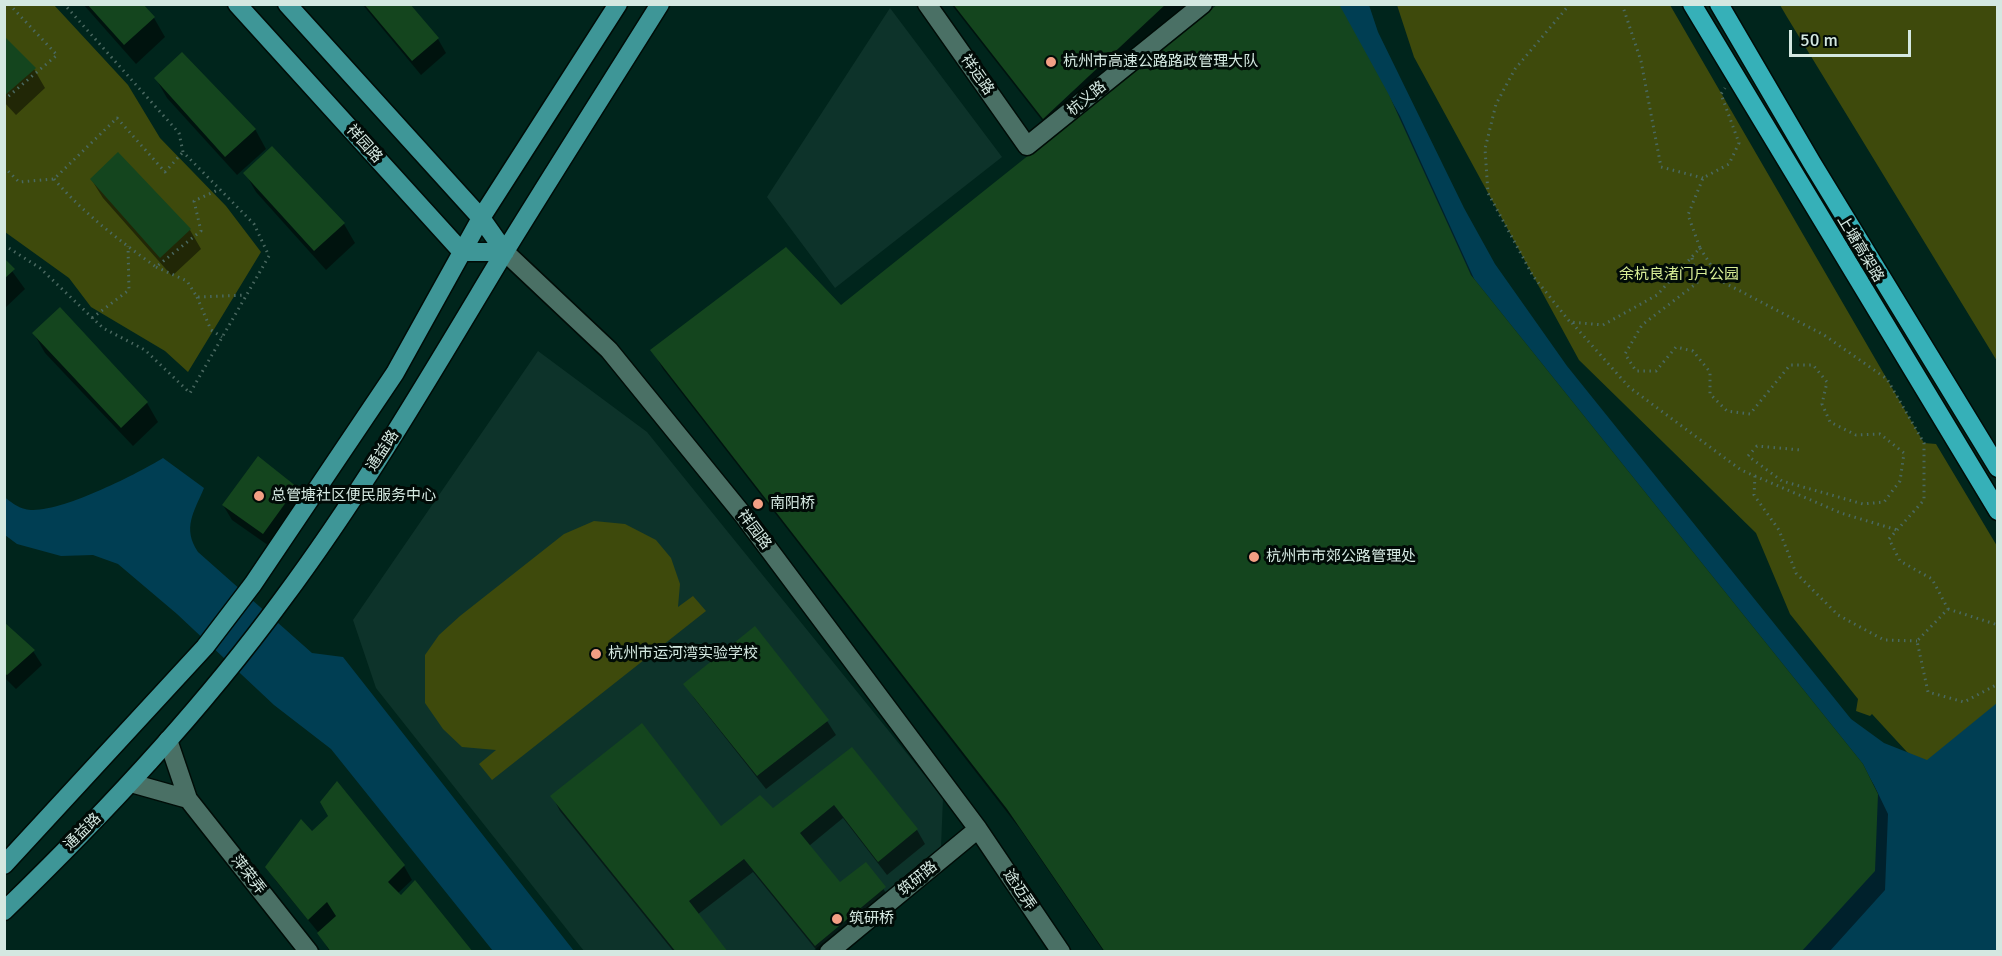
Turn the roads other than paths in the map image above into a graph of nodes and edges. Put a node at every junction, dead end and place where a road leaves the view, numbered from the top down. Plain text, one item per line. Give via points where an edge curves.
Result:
1 (237, 4) edge
2 (287, 4) edge
3 (618, 4) edge
4 (660, 4) edge
5 (927, 4) edge
6 (1203, 4) edge
7 (1692, 4) edge
8 (1719, 4) edge
9 (1027, 146) joint
10 (481, 218) junction
11 (462, 252) junction
12 (505, 252) junction
13 (1998, 468) edge
14 (1998, 511) edge
15 (168, 740) junction
16 (131, 783) junction
17 (188, 799) junction
18 (978, 829) junction
19 (4, 865) edge
20 (4, 911) edge
21 (309, 951) edge
22 (829, 951) edge
23 (1061, 951) edge

1 - 11 main road, 祥园路
2 - 10 main road, 祥园路
3 - 10 main road
4 - 12 main road, 通益路
5 - 9 street, 祥运路
6 - 9 street, 杭义路
7 - 14 highway, 上塘高架路
8 - 13 highway, 上塘高架路
10 - 11 main road
10 - 12 main road, 祥园路
11 - 12 main road
11 - 19 main road via 395,373 253,584 205,647
12 - 15 main road, 通益路 via 334,527 231,667
12 - 18 street, 祥园路 via 609,350 744,516
15 - 16 main road, 通益路
15 - 17 street, 萍荣弄
16 - 17 street
16 - 20 main road, 通益路
17 - 21 street, 萍荣弄
18 - 22 street, 筑研路
18 - 23 street, 途迈弄

